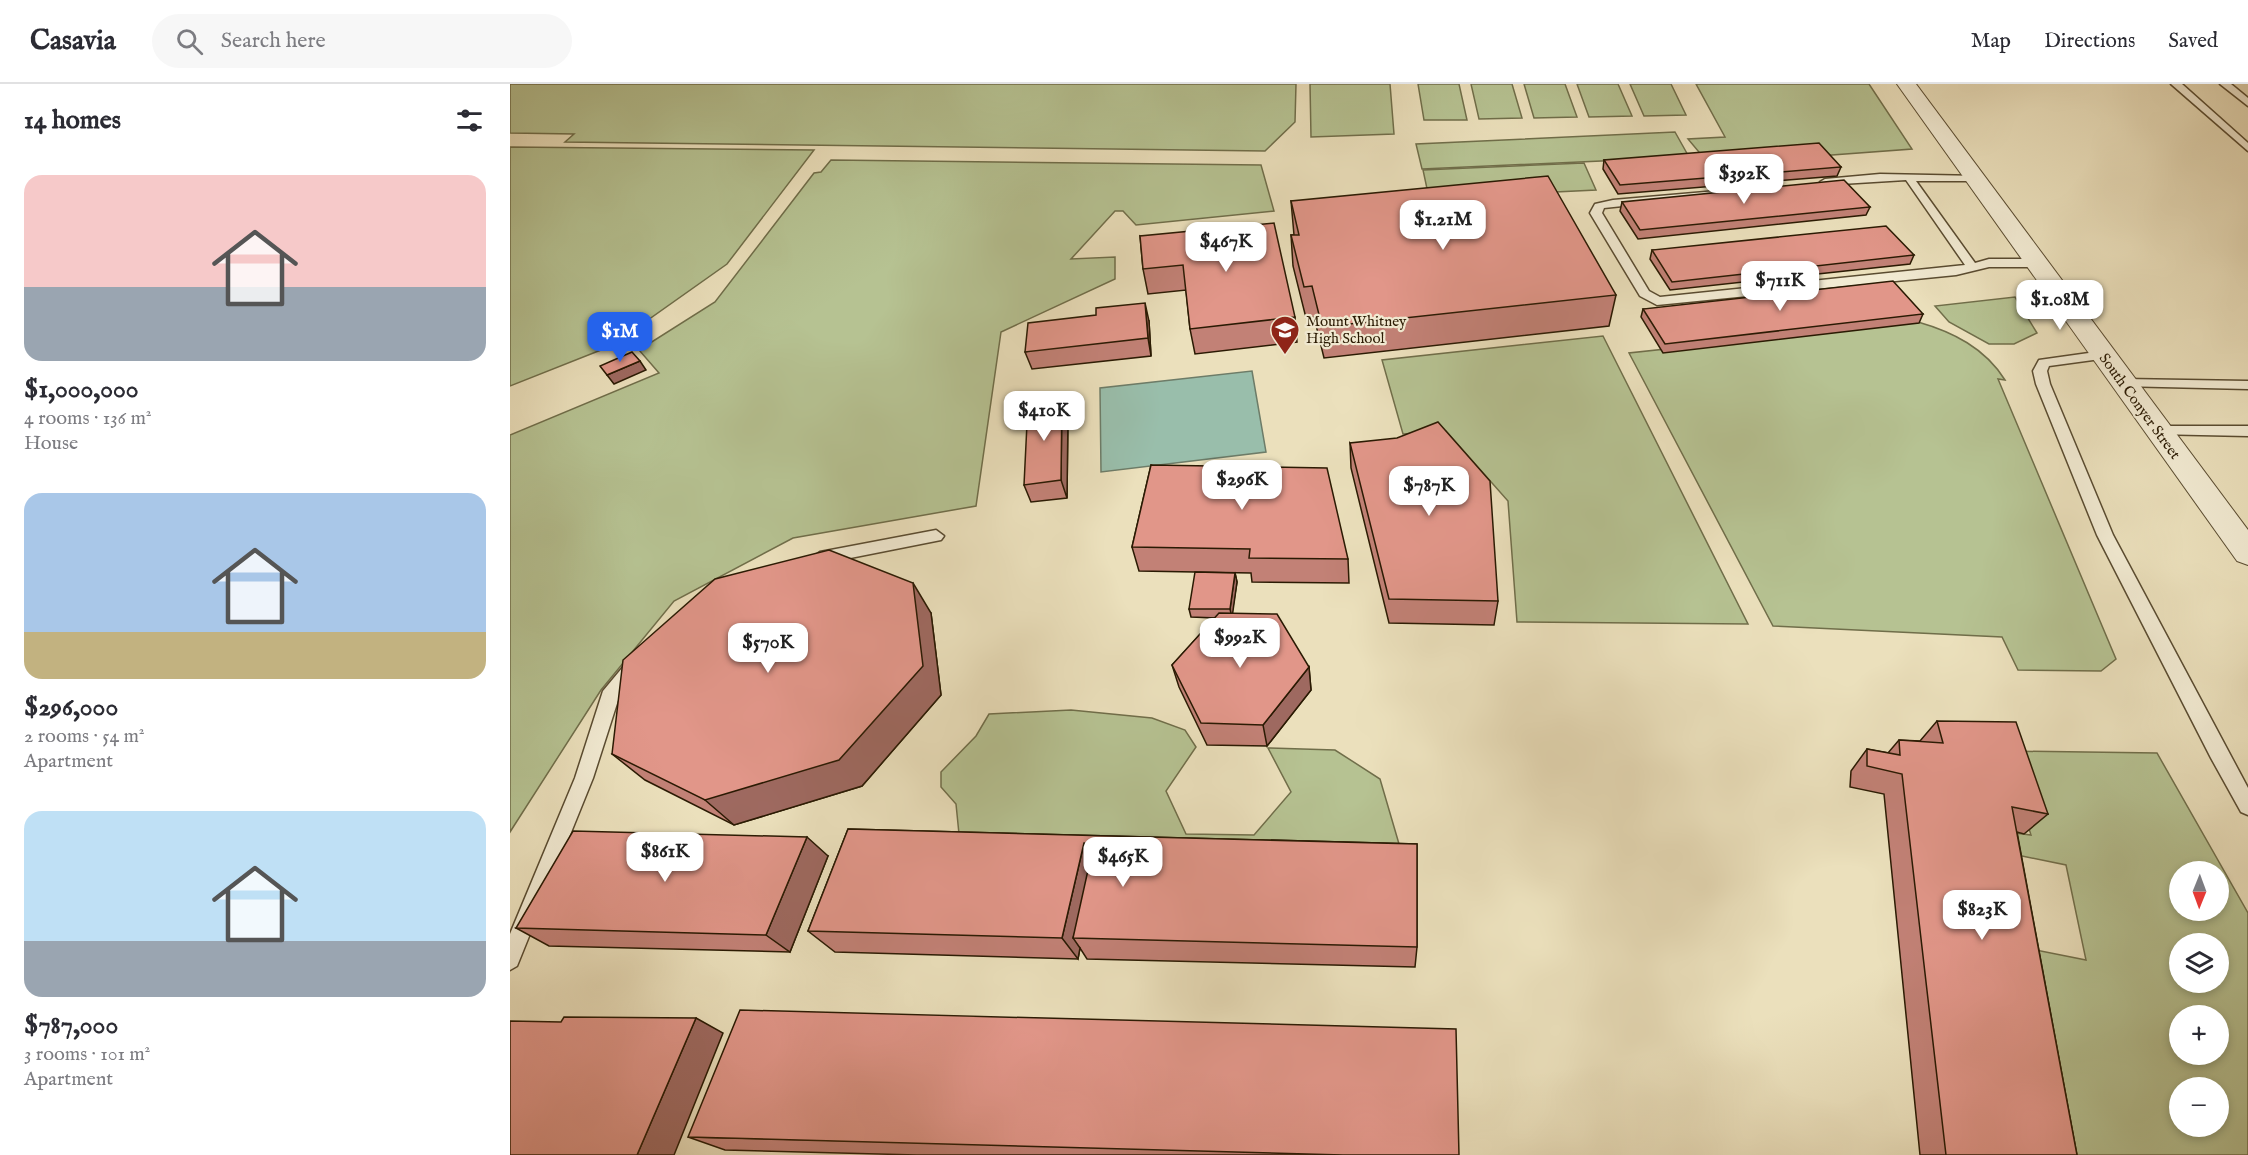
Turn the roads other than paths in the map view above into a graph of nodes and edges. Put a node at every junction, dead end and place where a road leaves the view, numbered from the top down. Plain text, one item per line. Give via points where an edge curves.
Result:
1 (1906, 84) edge
2 (2176, 84) edge
3 (2225, 84) edge
4 (2248, 104) edge
5 (2248, 148) edge
6 (1976, 178) junction
7 (1910, 179) junction
8 (1810, 184) edge
9 (1752, 189) edge
10 (2038, 263) junction
11 (1972, 267) junction
12 (2103, 355) junction
13 (2124, 383) junction
14 (2248, 385) edge
15 (2158, 431) junction
16 (2248, 432) edge
17 (936, 536) dead end
18 (2248, 553) edge
19 (805, 562) edge
20 (642, 657) edge
21 (2248, 806) edge
22 (510, 959) edge

1 - 6 street, South Conyer Street
2 - 5 lane
3 - 4 lane
6 - 7 lane
6 - 10 street, South Conyer Street
7 - 8 lane via 1880,177
7 - 11 lane
9 - 11 lane via 1613,203 1599,206 1596,213 1644,293 1657,301
10 - 11 lane
10 - 12 street, South Conyer Street
12 - 13 street, South Conyer Street
12 - 21 lane via 2044,363 2040,370 2043,384 2105,535
13 - 14 lane
13 - 15 street, South Conyer Street
15 - 16 lane
15 - 18 street, South Conyer Street
17 - 19 lane
20 - 22 lane via 612,691 584,778

